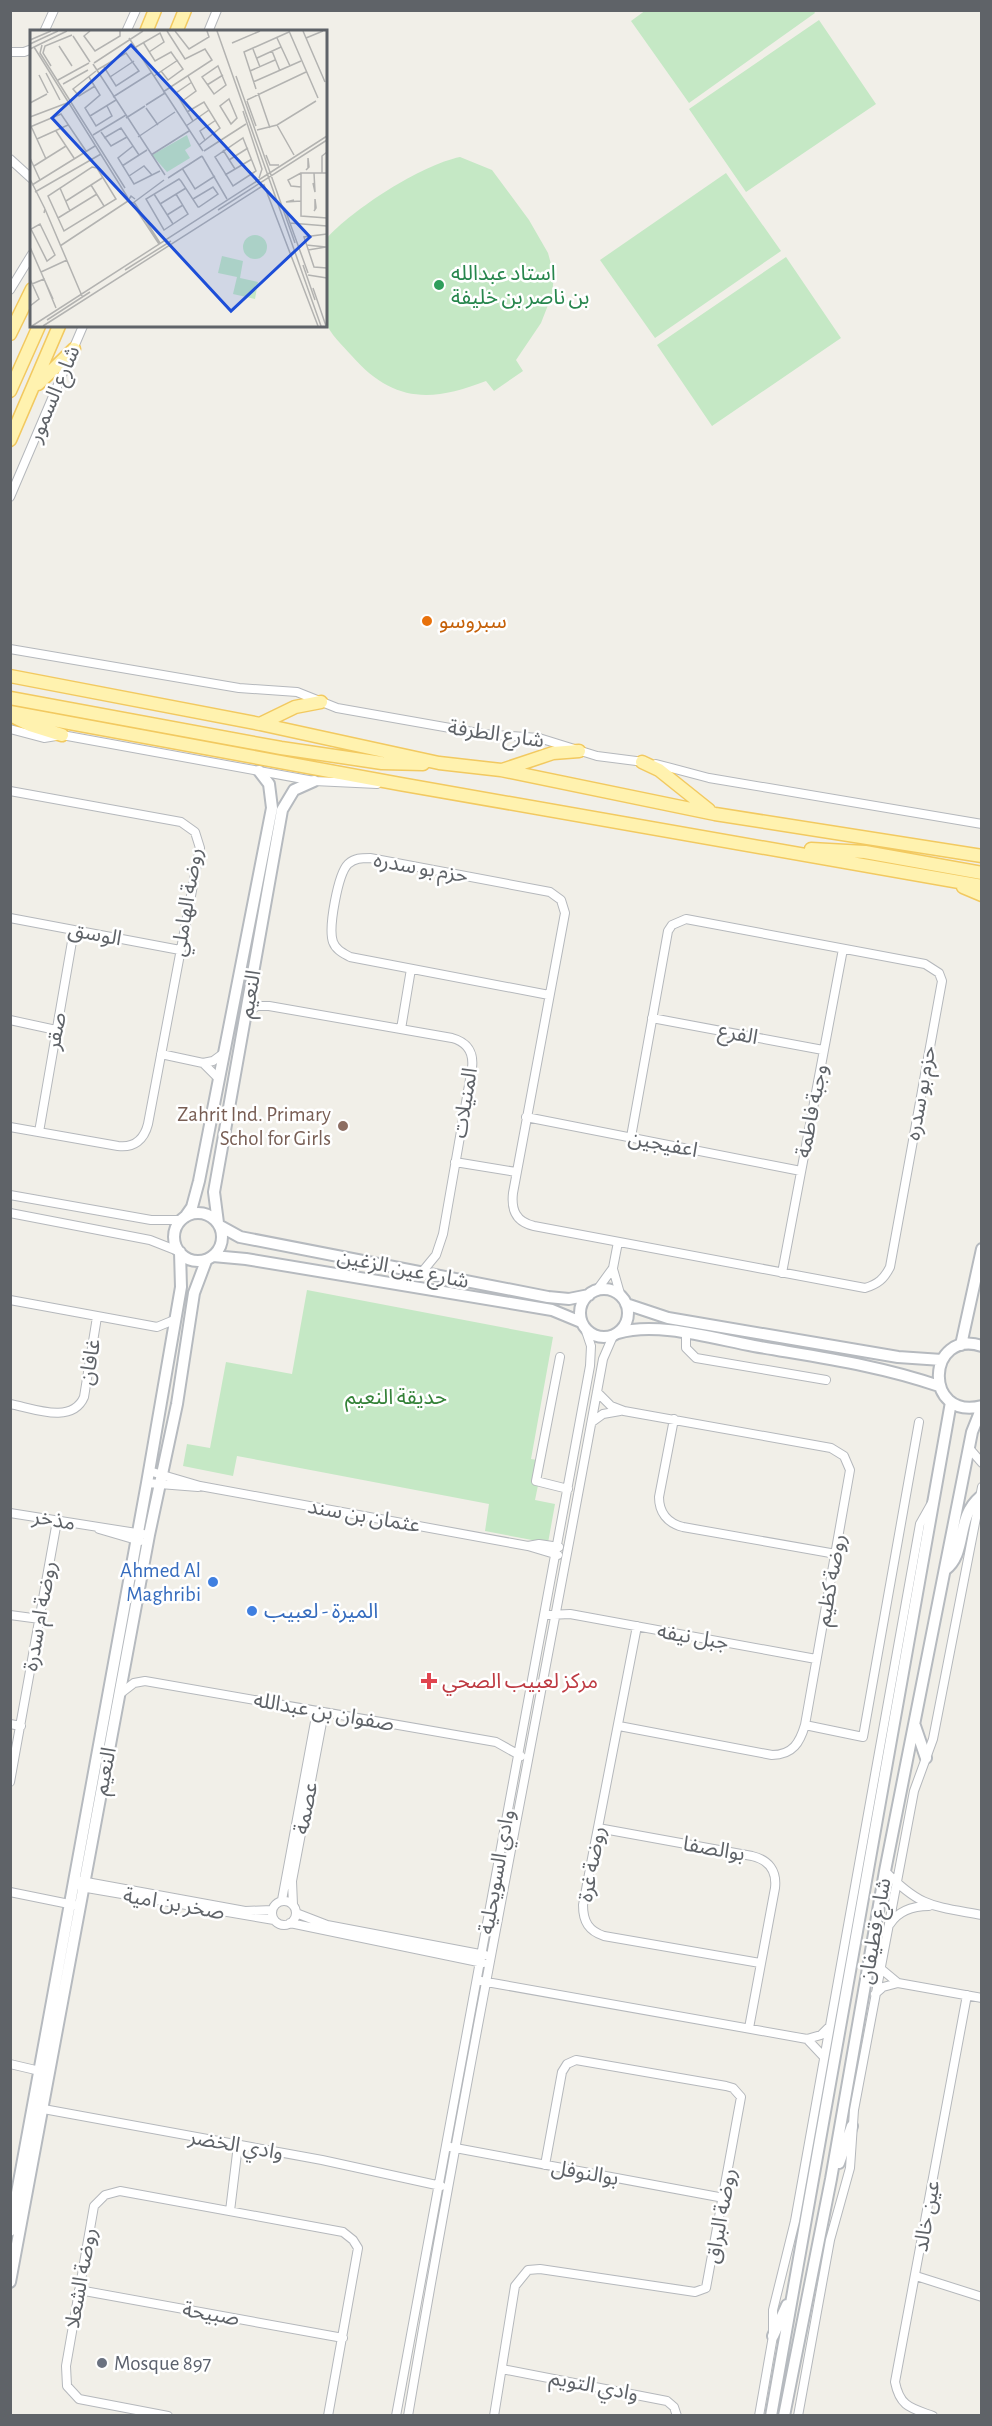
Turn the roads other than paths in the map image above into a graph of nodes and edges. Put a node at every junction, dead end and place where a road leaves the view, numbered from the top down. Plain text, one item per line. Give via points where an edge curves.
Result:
1 (54, 10) edge
2 (136, 10) edge
3 (155, 10) edge
4 (185, 10) edge
5 (218, 10) edge
6 (45, 30) edge
7 (127, 30) edge
8 (147, 30) edge
9 (177, 30) edge
10 (209, 30) edge
11 (30, 50) edge
12 (10, 52) edge
13 (10, 159) edge
14 (22, 170) junction
15 (30, 172) edge
16 (30, 177) edge
17 (30, 257) edge
18 (10, 290) edge
19 (30, 293) edge
20 (39, 327) edge
21 (58, 327) edge
22 (83, 327) edge
23 (10, 334) edge
24 (74, 349) junction
25 (33, 389) junction
26 (10, 391) edge
27 (10, 440) edge
28 (10, 497) edge
29 (10, 649) edge
30 (10, 676) edge
31 (10, 698) edge
32 (321, 702) junction
33 (10, 713) edge
34 (260, 724) junction
35 (10, 729) edge
36 (62, 735) junction
37 (579, 751) junction
38 (642, 762) junction
39 (439, 763) junction
40 (501, 770) junction
41 (259, 771) junction
42 (314, 781) junction
43 (400, 784) junction
44 (10, 791) edge
45 (715, 814) junction
46 (981, 824) edge
47 (780, 850) junction
48 (981, 856) edge
49 (981, 873) edge
50 (942, 878) junction
51 (981, 886) edge
52 (981, 895) edge
53 (10, 918) edge
54 (74, 930) junction
55 (843, 949) junction
56 (180, 950) junction
57 (411, 969) junction
58 (549, 994) junction
59 (247, 1013) junction
60 (652, 1018) junction
61 (10, 1020) edge
62 (401, 1029) junction
63 (56, 1030) junction
64 (823, 1050) junction
65 (224, 1053) junction
66 (161, 1054) junction
67 (203, 1063) junction
68 (219, 1078) junction
69 (526, 1117) junction
70 (10, 1127) edge
71 (39, 1132) junction
72 (631, 1137) junction
73 (455, 1162) junction
74 (801, 1171) junction
75 (516, 1172) junction
76 (10, 1195) edge
77 (10, 1214) edge
78 (183, 1219) junction
79 (219, 1225) junction
80 (618, 1242) junction
81 (981, 1249) edge
82 (179, 1251) junction
83 (210, 1259) junction
84 (613, 1268) junction
85 (422, 1272) junction
86 (782, 1273) junction
87 (593, 1293) junction
88 (10, 1300) edge
89 (624, 1300) junction
90 (97, 1317) junction
91 (174, 1320) junction
92 (583, 1325) junction
93 (157, 1327) junction
94 (616, 1334) junction
95 (686, 1334) junction
96 (171, 1341) junction
97 (961, 1345) junction
98 (981, 1346) edge
99 (560, 1357) dead end
100 (942, 1360) junction
101 (826, 1380) dead end
102 (939, 1386) junction
103 (597, 1392) junction
104 (951, 1402) junction
105 (10, 1404) edge
106 (981, 1407) edge
107 (624, 1411) junction
108 (674, 1419) junction
109 (592, 1422) junction
110 (919, 1422) dead end
111 (969, 1448) junction
112 (980, 1459) edge
113 (149, 1471) junction
114 (160, 1480) junction
115 (147, 1483) junction
116 (568, 1489) junction
117 (981, 1492) edge
118 (936, 1498) junction
119 (10, 1513) edge
120 (57, 1521) junction
121 (143, 1538) junction
122 (556, 1551) junction
123 (566, 1552) junction
124 (836, 1554) junction
125 (945, 1570) junction
126 (546, 1603) junction
127 (556, 1605) junction
128 (544, 1614) junction
129 (570, 1614) junction
130 (10, 1615) edge
131 (554, 1616) junction
132 (40, 1619) junction
133 (637, 1626) junction
134 (816, 1659) junction
135 (120, 1694) junction
136 (321, 1712) junction
137 (10, 1724) edge
138 (805, 1725) junction
139 (21, 1726) junction
140 (619, 1726) junction
141 (915, 1726) junction
142 (518, 1756) junction
143 (528, 1758) junction
144 (926, 1758) junction
145 (10, 1782) edge
146 (598, 1828) junction
147 (885, 1871) junction
148 (896, 1882) junction
149 (79, 1884) junction
150 (10, 1892) edge
151 (282, 1900) junction
152 (75, 1905) junction
153 (936, 1906) junction
154 (294, 1909) junction
155 (272, 1910) junction
156 (981, 1915) edge
157 (274, 1920) junction
158 (290, 1923) junction
159 (888, 1927) junction
160 (485, 1959) junction
161 (760, 1963) junction
162 (880, 1968) junction
163 (481, 1981) junction
164 (898, 1983) junction
165 (875, 1994) junction
166 (966, 1995) junction
167 (981, 1998) edge
168 (749, 2028) junction
169 (828, 2028) junction
170 (807, 2039) junction
171 (823, 2056) junction
172 (10, 2064) edge
173 (45, 2072) junction
174 (38, 2108) junction
175 (852, 2126) junction
176 (238, 2145) junction
177 (450, 2147) junction
178 (545, 2165) junction
179 (831, 2179) junction
180 (443, 2186) junction
181 (724, 2198) junction
182 (230, 2211) junction
183 (10, 2231) edge
184 (916, 2277) junction
185 (10, 2282) edge
186 (794, 2289) junction
187 (79, 2290) junction
188 (981, 2297) edge
189 (773, 2336) junction
190 (344, 2338) junction
191 (502, 2369) junction
192 (168, 2415) edge
193 (328, 2415) edge
194 (396, 2415) edge
195 (408, 2415) edge
196 (494, 2415) edge
197 (677, 2415) edge
198 (759, 2415) edge
199 (771, 2415) edge
200 (784, 2415) edge
201 (798, 2415) edge
202 (933, 2415) edge

1 - 6 street
2 - 7 street
3 - 8 main road
4 - 9 main road
5 - 10 street
11 - 12 street
13 - 14 street
14 - 15 street
14 - 16 street
17 - 18 street
19 - 23 main road
20 - 26 main road
21 - 25 main road, شارع السمور
22 - 24 street, شارع السمور
24 - 25 main road
24 - 28 street, شارع السمور
25 - 27 main road, شارع السمور
29 - 32 street, شارع الطرفة via 239,688 289,690
30 - 34 main road, شارع الطرفة
31 - 39 main road via 281,748 382,763
32 - 34 main road via 295,707
32 - 37 street, شارع الطرفة via 484,734 546,740
33 - 36 main road via 30,725
33 - 43 main road
34 - 39 main road, شارع الطرفة
35 - 36 street via 44,738
36 - 41 street
37 - 38 street, شارع الطرفة
37 - 40 main road via 553,753
38 - 45 main road via 659,770
38 - 46 street, شارع الطرفة via 720,780
39 - 40 main road, شارع الطرفة
40 - 45 main road, شارع الطرفة
41 - 42 street
41 - 65 street, النعيم via 269,784 272,808
42 - 43 street
42 - 59 street, النعيم via 294,790 282,810
43 - 47 main road
44 - 56 street, روضة الهاملي via 181,822 192,829 199,839 200,852
45 - 48 main road, شارع الطرفة
47 - 49 main road via 853,851
47 - 50 main road
50 - 51 main road
50 - 52 main road
53 - 54 street, الوسق
54 - 56 street, الوسق
54 - 63 street, صقر
55 - 60 street, حزم بو سدره via 686,919 678,921 668,931
55 - 64 street, وجبة فاطمة
55 - 86 street, حزم بو سدره via 925,964 939,973 942,981 890,1267 885,1277 865,1288
56 - 66 street, روضة الهاملي
57 - 58 street, حزم بو سدره
57 - 58 street, حزم بو سدره via 350,957 333,942 331,931 341,874 356,859 370,858 556,896 565,913
57 - 62 street
58 - 69 street, حزم بو سدره
59 - 62 street, المنيلات via 265,1005
59 - 79 street, النعيم via 214,1192
60 - 64 street, الفرع
60 - 72 street, حزم بو سدره
61 - 63 street
62 - 73 street, المنيلات via 458,1040 470,1051 473,1062
63 - 71 street, صقر
64 - 74 street, وجبة فاطمة
65 - 67 street
65 - 68 street, النعيم
66 - 67 street
66 - 71 street, روضة الهاملي via 146,1131 138,1142 118,1146
67 - 68 street
68 - 78 street, النعيم via 200,1181 192,1207
69 - 72 street, اعفيجين
69 - 75 street, حزم بو سدره
70 - 71 street, روضة الهاملي
72 - 74 street, اعفيجين
73 - 75 street
73 - 85 street, المنيلات via 439,1248
74 - 86 street, وجبة فاطمة
75 - 80 street, حزم بو سدره via 513,1208 523,1222
76 - 78 street via 151,1220
77 - 82 street via 150,1240
78 - 79 street via 202,1214
78 - 82 street via 175,1231
79 - 83 street via 222,1239
79 - 85 street, شارع عين الزغين via 240,1237
80 - 84 street
80 - 86 street, حزم بو سدره
81 - 97 street
82 - 83 street via 192,1260
82 - 91 street, النعيم via 181,1287
83 - 92 street, شارع عين الزغين via 246,1259 552,1310
83 - 114 street, النعيم via 194,1293
84 - 87 street
84 - 89 street
85 - 87 street, شارع عين الزغين via 548,1298 569,1299
87 - 89 street via 610,1290
87 - 92 street via 580,1310
88 - 90 street
89 - 94 street via 628,1317
89 - 100 street via 668,1318 898,1357
90 - 93 street
90 - 105 street, غافان via 80,1406 63,1413
91 - 93 street
91 - 96 street, النعيم
92 - 94 street via 601,1337
92 - 116 street, وادي السويحلية via 591,1346 590,1366
93 - 96 street
94 - 95 street via 645,1329
94 - 103 street, وادي السويحلية via 603,1359
95 - 101 street via 686,1348 696,1358
95 - 102 street via 872,1366
96 - 113 street, النعيم
97 - 98 street
97 - 100 street via 951,1349
99 - 116 street via 536,1481
100 - 102 street
102 - 104 street
103 - 107 street, روضة كظيم
103 - 109 street, وادي السويحلية
104 - 106 street via 966,1408
104 - 118 street, شارع قطيفان
106 - 111 street, شارع قطيفان
107 - 108 street, روضة كظيم
107 - 109 street, روضة كظيم via 603,1414
108 - 124 street, روضة كظيم via 838,1451 850,1470
108 - 124 street via 659,1497 660,1508 669,1521 683,1527
109 - 123 street, وادي السويحلية
110 - 138 street via 863,1737
111 - 112 street
111 - 125 street, شارع قطيفان
113 - 114 street, عثمان بن سند
113 - 115 street, النعيم
114 - 115 street, عثمان بن سند
114 - 121 street, النعيم
114 - 122 street, عثمان بن سند via 528,1546 539,1544
115 - 121 street, النعيم
116 - 122 street, وادي السويحلية
117 - 125 street via 966,1513 955,1559
117 - 144 street, شارع قطيفان via 933,1739
118 - 169 street, شارع قطيفان via 920,1524
118 - 186 street, شارع قطيفان
119 - 120 street, مذخر
120 - 121 street, مذخر
120 - 132 street, روضة ام سدرة
121 - 135 street, النعيم
121 - 149 street, النعيم
122 - 123 street, عثمان بن سند
122 - 126 street, وادي السويحلية
123 - 127 street, وادي السويحلية
124 - 134 street, روضة كظيم
125 - 141 street, شارع قطيفان
126 - 127 street, جبل نيفه
126 - 128 street, وادي السويحلية
127 - 129 street, جبل نيفه
127 - 131 street, وادي السويحلية
128 - 131 street, جبل نيفه
128 - 142 street, وادي السويحلية
129 - 131 street, جبل نيفه
129 - 133 street, جبل نيفه
130 - 132 street
131 - 143 street, وادي السويحلية
132 - 139 street, روضة ام سدرة
133 - 134 street, جبل نيفه
133 - 140 street, روضة غرة
134 - 138 street, روضة كظيم
135 - 136 street, صفوان بن عبدالله via 128,1685 145,1681
135 - 149 street, النعيم
136 - 142 street, صفوان بن عبدالله via 496,1742
136 - 151 street, عصمة
136 - 154 street, عصمة via 292,1881
137 - 139 street
138 - 140 street, روضة كظيم via 795,1747 778,1755
139 - 145 street, روضة ام سدرة
140 - 146 street, روضة غرة
141 - 144 street
141 - 147 street, شارع قطيفان
142 - 143 street, صفوان بن عبدالله
142 - 160 street, وادي السويحلية
143 - 160 street, وادي السويحلية
144 - 148 street, شارع قطيفان via 914,1791
146 - 161 street, بوالصفا via 752,1856 766,1862 776,1881
146 - 161 street, روضة غرة via 584,1905 585,1922 590,1929 604,1936
147 - 148 street
147 - 179 street, شارع قطيفان
148 - 153 street via 915,1899
148 - 159 street, شارع قطيفان
149 - 152 street, النعيم
149 - 155 street, صخر بن امية via 245,1911
149 - 157 street, صخر بن امية
150 - 152 street
151 - 154 street
151 - 155 street
152 - 173 street, النعيم
153 - 156 street
153 - 159 street via 910,1908
154 - 158 street
154 - 160 street via 319,1924
155 - 157 street
157 - 158 street via 284,1925
158 - 160 street
159 - 162 street, شارع قطيفان
160 - 163 street, وادي السويحلية
161 - 168 street, بوالصفا
162 - 164 street
162 - 165 street, شارع قطيفان
163 - 168 street
163 - 177 street, وادي السويحلية
164 - 165 street
164 - 166 street
165 - 175 street, شارع قطيفان
166 - 167 street
166 - 184 street, عين خالد
168 - 170 street
169 - 170 street
169 - 171 street, شارع قطيفان
170 - 171 street
171 - 189 street, شارع قطيفان via 795,2221 773,2310
172 - 173 street
173 - 174 street, النعيم
174 - 176 street, وادي الخضر
174 - 183 street, النعيم
174 - 185 street, النعيم
175 - 179 street
175 - 201 street, شارع قطيفان via 850,2168 830,2240
176 - 180 street, وادي الخضر
176 - 182 street
177 - 178 street, بوالنوفل
177 - 180 street, وادي السويحلية
178 - 181 street, بوالنوفل
178 - 181 street, روضة البراق via 561,2077 571,2061 580,2059 736,2091 741,2101
179 - 200 street, شارع قطيفان
180 - 194 street, وادي السويحلية
180 - 195 street, وادي السويحلية
181 - 191 street, روضة البراق via 709,2282 701,2291 540,2268 524,2273 515,2286
182 - 187 street, روضة الشعلا via 120,2191 105,2195 94,2206
182 - 190 street, روضة الشعلا via 343,2232 353,2240 358,2248
184 - 188 street
184 - 202 street, عين خالد via 896,2382 898,2397 909,2407
186 - 189 street
186 - 199 street, شارع قطيفان
187 - 190 street, صبيحة
187 - 192 street, روضة الشعلا via 66,2366 67,2386 79,2399
189 - 198 street, شارع قطيفان
190 - 193 street, روضة الشعلا
191 - 196 street, روضة البراق
191 - 197 street, وادي التويم via 662,2400 671,2403

